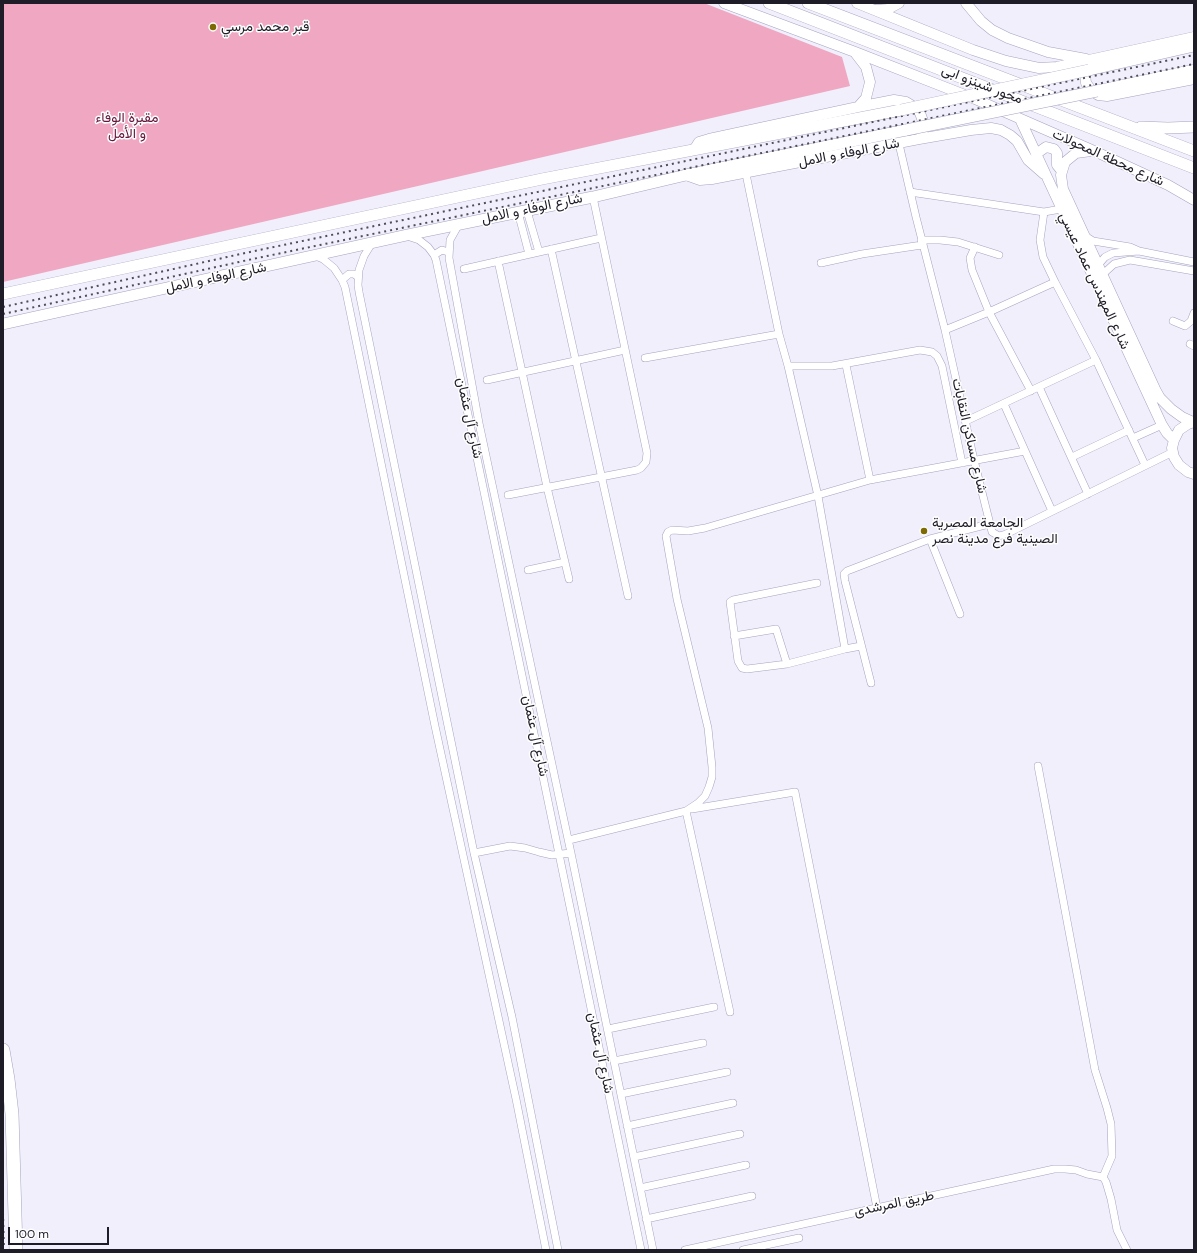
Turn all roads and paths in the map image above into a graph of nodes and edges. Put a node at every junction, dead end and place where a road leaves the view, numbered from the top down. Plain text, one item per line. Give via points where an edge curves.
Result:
1 (724, 3) edge
2 (769, 3) edge
3 (808, 3) edge
4 (857, 3) edge
5 (899, 3) edge
6 (966, 3) edge
7 (875, 10) junction
8 (1194, 37) edge
9 (1194, 46) edge
10 (855, 52) junction
11 (1090, 65) junction
12 (1194, 70) edge
13 (1194, 78) edge
14 (858, 107) junction
15 (1020, 119) junction
16 (1127, 125) junction
17 (1194, 127) edge
18 (919, 139) junction
19 (899, 144) junction
20 (694, 150) junction
21 (1092, 150) junction
22 (1194, 151) edge
23 (1036, 154) junction
24 (1194, 168) edge
25 (1061, 170) junction
26 (746, 174) junction
27 (1044, 174) junction
28 (686, 175) junction
29 (910, 192) junction
30 (593, 197) junction
31 (1194, 200) edge
32 (1061, 209) junction
33 (523, 211) junction
34 (1044, 212) junction
35 (459, 224) junction
36 (534, 234) junction
37 (1084, 234) junction
38 (407, 235) junction
39 (524, 237) junction
40 (601, 238) junction
41 (922, 242) junction
42 (372, 243) junction
43 (975, 247) junction
44 (551, 249) junction
45 (1139, 251) junction
46 (448, 252) junction
47 (538, 252) junction
48 (529, 254) junction
49 (434, 255) junction
50 (999, 255) dead end
51 (316, 256) junction
52 (498, 261) junction
53 (1194, 262) edge
54 (821, 263) dead end
55 (464, 269) dead end
56 (1100, 269) junction
57 (1194, 271) edge
58 (358, 277) junction
59 (342, 280) junction
60 (1055, 282) junction
61 (3, 294) edge
62 (989, 312) junction
63 (1194, 313) edge
64 (1173, 321) dead end
65 (3, 324) edge
66 (945, 330) junction
67 (779, 334) junction
68 (625, 350) junction
69 (645, 358) dead end
70 (576, 360) junction
71 (1096, 360) junction
72 (846, 365) junction
73 (788, 366) junction
74 (522, 372) junction
75 (487, 380) dead end
76 (1039, 387) junction
77 (1031, 391) junction
78 (1004, 404) junction
79 (966, 421) junction
80 (1194, 422) edge
81 (1162, 425) junction
82 (1129, 430) junction
83 (1133, 438) junction
84 (1174, 440) junction
85 (1025, 451) junction
86 (1173, 452) junction
87 (1072, 457) junction
88 (974, 460) junction
89 (962, 463) junction
90 (1145, 465) junction
91 (1194, 474) edge
92 (602, 476) junction
93 (870, 480) junction
94 (547, 487) junction
95 (1088, 494) junction
96 (508, 495) dead end
97 (818, 496) junction
98 (1052, 511) junction
99 (989, 524) junction
100 (930, 539) junction
101 (565, 562) junction
102 (528, 570) dead end
103 (569, 579) dead end
104 (817, 583) dead end
105 (628, 596) dead end
106 (960, 614) dead end
107 (734, 636) junction
108 (861, 646) junction
109 (845, 649) junction
110 (787, 664) junction
111 (871, 683) dead end
112 (448, 724) junction
113 (435, 726) junction
114 (1038, 766) dead end
115 (688, 810) junction
116 (568, 840) junction
117 (474, 853) junction
118 (571, 853) junction
119 (559, 855) junction
120 (714, 1006) dead end
121 (730, 1012) dead end
122 (608, 1029) junction
123 (703, 1042) dead end
124 (3, 1050) edge
125 (614, 1061) junction
126 (727, 1072) dead end
127 (621, 1094) junction
128 (733, 1103) dead end
129 (627, 1126) junction
130 (740, 1134) dead end
131 (634, 1157) junction
132 (746, 1165) dead end
133 (1103, 1177) junction
134 (640, 1188) junction
135 (752, 1196) dead end
136 (877, 1208) junction
137 (646, 1219) junction
138 (650, 1234) junction
139 (637, 1235) junction
140 (799, 1238) dead end
141 (16, 1250) edge
142 (546, 1250) edge
143 (558, 1250) edge
144 (640, 1250) edge
145 (653, 1250) edge
146 (685, 1250) edge
147 (743, 1250) edge
148 (1127, 1250) edge

1 - 10 street, شارع محطة المحولات
2 - 24 main road, محور شينزو ابى
3 - 16 main road, محور شينزو ابى
4 - 7 street
5 - 7 street
6 - 11 street via 981,21 1008,38
7 - 11 street via 1006,61 1039,68
8 - 11 street
9 - 11 main road
10 - 14 street via 866,67 870,82 866,98
10 - 15 street, شارع محطة المحولات
11 - 13 street via 1087,66 1085,74 1086,83 1098,95 1107,96
11 - 20 main road, bridge via 901,110
12 - 28 main road, bridge
14 - 18 street, شارع الوفاء و الامل via 894,100 911,104 922,118 924,130
14 - 20 street, شارع الوفاء و الامل via 709,139 699,142
15 - 21 street, شارع محطة المحولات
15 - 23 street, شارع المهندس عماد عيسي
16 - 17 main road
16 - 22 main road, محور شينزو ابى
18 - 19 street, شارع الوفاء و الامل
18 - 27 street, شارع الوفاء و الامل via 981,128 1001,130 1017,142 1028,160
19 - 26 street, شارع الوفاء و الامل
19 - 29 street, شارع مساكن النقابات
20 - 61 main road, شارع الوفاء و الامل via 542,178
21 - 25 street via 1072,155
21 - 31 street, شارع محطة المحولات via 1168,185
23 - 25 street, شارع المهندس عماد عيسي via 1046,147 1054,149 1057,153 1057,165
23 - 27 street, شارع المهندس عماد عيسي
25 - 37 street, شارع المهندس عماد عيسي via 1060,180 1063,189
26 - 28 street, شارع الوفاء و الامل via 700,180
26 - 67 street
27 - 32 street, شارع المهندس عماد عيسي
28 - 30 main road, شارع الوفاء و الامل
29 - 34 street
29 - 41 street, شارع مساكن النقابات
30 - 33 main road, شارع الوفاء و الامل
30 - 40 street
32 - 34 street
32 - 81 street, شارع المهندس عماد عيسي
33 - 35 main road, شارع الوفاء و الامل
33 - 36 street
33 - 39 street
34 - 60 street via 1041,247
35 - 38 main road, شارع الوفاء و الامل
35 - 46 street, شارع آل عثمان via 452,235
36 - 39 street
36 - 47 street
37 - 45 street via 1093,241
37 - 56 street, شارع المهندس عماد عيسي
38 - 42 main road, شارع الوفاء و الامل
38 - 49 street via 423,243
39 - 48 street
40 - 44 street
40 - 68 street
41 - 43 street via 949,241
41 - 54 street
41 - 66 street, شارع مساكن النقابات
42 - 51 main road, شارع الوفاء و الامل
42 - 58 street via 361,263
43 - 50 street
43 - 62 street via 970,264
44 - 47 street
44 - 70 street
45 - 53 street
45 - 56 street via 1113,253 1105,257
46 - 49 street via 442,250
46 - 116 street, شارع آل عثمان via 480,423
47 - 48 street
48 - 52 street
49 - 119 street, شارع آل عثمان
51 - 59 street via 329,263
51 - 65 main road, شارع الوفاء و الامل
52 - 55 street
52 - 74 street
56 - 57 street via 1130,260
56 - 80 street, شارع المهندس عماد عيسي via 1160,398 1177,414
58 - 59 street via 351,274
58 - 112 street
59 - 113 street
60 - 62 street
60 - 71 street
62 - 66 street
62 - 77 street
63 - 64 street via 1187,325
66 - 79 street, شارع مساكن النقابات
67 - 69 street
67 - 73 street
68 - 70 street
68 - 92 street via 647,457 644,465 636,470
70 - 74 street
70 - 92 street
71 - 76 street
71 - 82 street
72 - 73 street
72 - 89 street via 920,350 937,356 942,366
72 - 93 street
73 - 97 street
74 - 75 street
74 - 94 street
76 - 77 street
76 - 87 street
77 - 78 street
78 - 79 street
78 - 85 street
79 - 88 street, شارع مساكن النقابات
80 - 84 street via 1183,427
81 - 83 street
81 - 84 street, شارع المهندس عماد عيسي
82 - 83 street
82 - 87 street
83 - 90 street
84 - 86 street
85 - 88 street
85 - 98 street
86 - 90 street
86 - 91 street via 1179,465
87 - 95 street
88 - 89 street
88 - 99 street, شارع مساكن النقابات
89 - 93 street
90 - 95 street
92 - 94 street
92 - 105 street
93 - 97 street
94 - 96 street
94 - 101 street
95 - 98 street
97 - 109 street
97 - 115 street via 705,528 672,530 667,534 680,617 708,728 712,767 712,777 705,796
98 - 99 street via 1003,536 992,532
99 - 100 street
100 - 106 street
100 - 108 street via 844,574
101 - 102 street
101 - 103 street
104 - 107 street via 733,600 730,605
107 - 110 street via 738,661 742,668 747,670
107 - 110 street via 776,629
108 - 109 street
108 - 111 street
109 - 110 street
112 - 113 street
112 - 117 street
113 - 142 street
114 - 133 street via 1095,1070 1108,1108 1112,1156
115 - 116 street
115 - 121 street
115 - 136 street via 795,792
116 - 118 street, شارع آل عثمان
117 - 119 street via 510,846
117 - 143 street via 512,1018
118 - 119 street
118 - 122 street, شارع آل عثمان
119 - 139 street, شارع آل عثمان
120 - 122 street
122 - 125 street, شارع آل عثمان
123 - 125 street
124 - 141 highway via 12,1114
125 - 127 street, شارع آل عثمان
126 - 127 street
127 - 129 street, شارع آل عثمان
128 - 129 street
129 - 131 street, شارع آل عثمان
130 - 131 street
131 - 134 street, شارع آل عثمان
132 - 134 street
133 - 136 street, طريق المرشدى via 1076,1170 1054,1169
133 - 148 street via 1111,1199 1117,1230
134 - 137 street, شارع آل عثمان
135 - 137 street
136 - 146 street, طريق المرشدى
137 - 138 street, شارع آل عثمان
138 - 139 street via 645,1238
138 - 145 street, شارع آل عثمان
139 - 144 street, شارع آل عثمان
140 - 147 street

